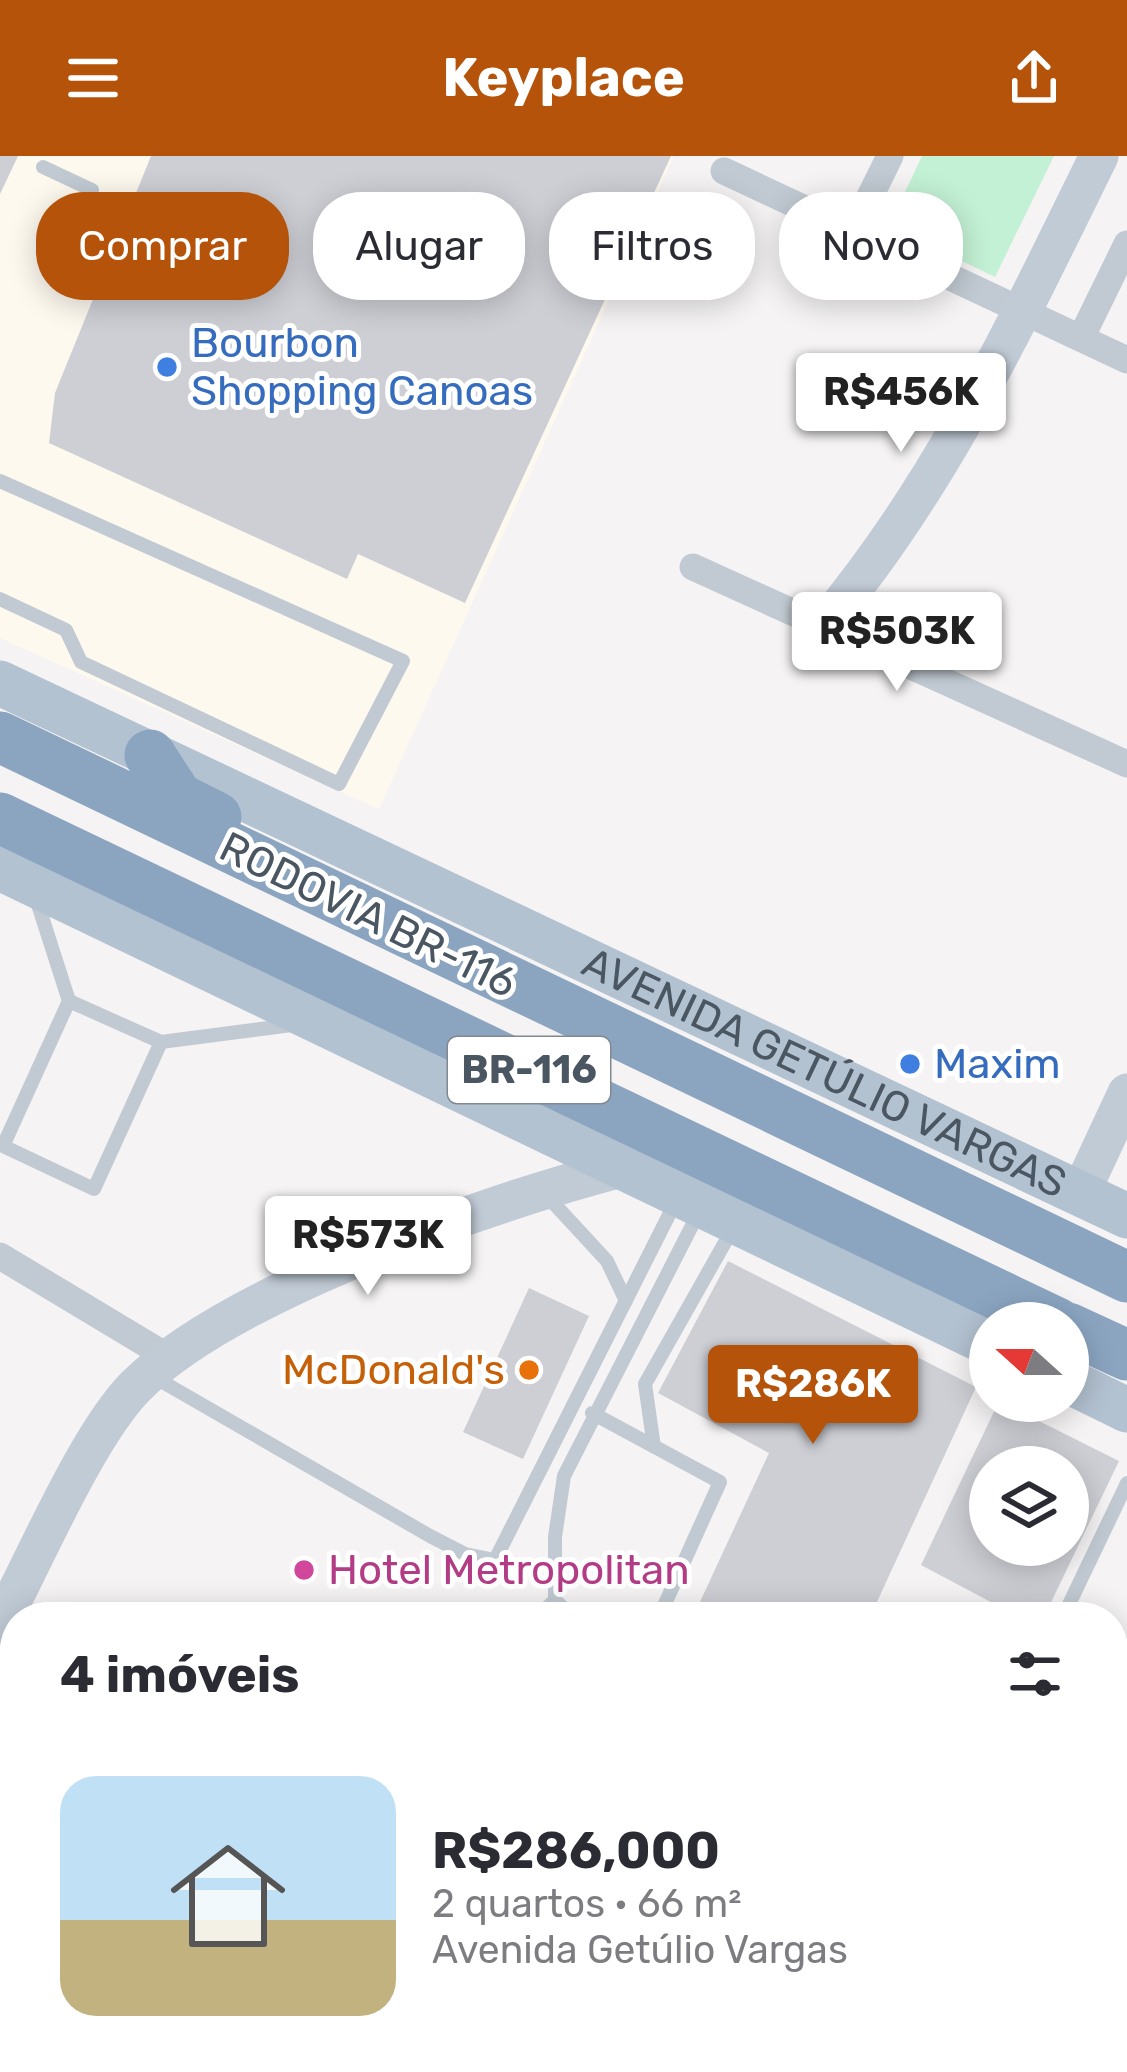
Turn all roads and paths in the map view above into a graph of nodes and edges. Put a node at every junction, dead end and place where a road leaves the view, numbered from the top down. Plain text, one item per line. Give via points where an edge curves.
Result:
1 (890, 156) edge
2 (1099, 156) edge
3 (44, 167) dead end
4 (724, 171) dead end
5 (92, 190) dead end
6 (872, 192) edge
7 (779, 197) edge
8 (1127, 244) edge
9 (963, 282) edge
10 (1022, 310) junction
11 (1081, 338) junction
12 (1127, 360) edge
13 (0, 481) edge
14 (693, 567) dead end
15 (0, 598) edge
16 (823, 626) junction
17 (0, 683) edge
18 (0, 736) edge
19 (150, 755) junction
20 (1127, 764) edge
21 (0, 818) edge
22 (16, 876) edge
23 (382, 922) junction
24 (69, 1001) junction
25 (318, 1022) junction
26 (161, 1042) junction
27 (1127, 1093) edge
28 (2, 1146) edge
29 (622, 1168) junction
30 (541, 1189) junction
31 (1079, 1194) junction
32 (706, 1207) junction
33 (1127, 1216) edge
34 (1052, 1243) junction
35 (1127, 1246) edge
36 (0, 1256) edge
37 (1127, 1277) edge
38 (626, 1301) junction
39 (1014, 1302) edge
40 (969, 1334) edge
41 (1089, 1338) edge
42 (1127, 1355) edge
43 (159, 1366) junction
44 (1089, 1391) edge
45 (1127, 1410) edge
46 (592, 1413) junction
47 (654, 1448) junction
48 (1127, 1483) edge
49 (555, 1600) edge
50 (7, 1602) edge
51 (666, 1602) edge
52 (1070, 1602) edge

1 - 6 street
2 - 10 main road
3 - 5 lane
4 - 7 street
8 - 11 street
9 - 10 street
10 - 11 street
10 - 16 main road via 914,510
11 - 12 street
13 - 15 lane via 403,661 339,784 81,662 66,630
14 - 16 street
16 - 20 street
17 - 19 main road, AVENIDA GETÚLIO VARGAS
18 - 23 highway, RODOVIA BR-116 / BR-116
19 - 23 highway, BR-116 via 178,798 343,882
19 - 31 main road, AVENIDA GETÚLIO VARGAS
21 - 39 highway, RODOVIA BR-116 / BR-116
22 - 24 lane
22 - 25 main road
23 - 34 highway, RODOVIA BR-116 / BR-116
24 - 26 lane
24 - 28 lane
25 - 26 lane
25 - 29 main road
26 - 28 lane via 94,1190
27 - 31 main road
29 - 30 main road
29 - 32 main road
30 - 38 lane via 607,1261
30 - 43 main road via 291,1290
31 - 33 main road, AVENIDA GETÚLIO VARGAS
32 - 38 lane
32 - 40 main road
32 - 46 lane
32 - 47 lane via 645,1384
34 - 35 highway, BR-116
34 - 37 highway, RODOVIA BR-116 / BR-116
36 - 43 street
38 - 43 lane via 506,1547 487,1562 430,1536
41 - 42 highway
43 - 50 main road via 107,1425
44 - 45 main road
46 - 47 lane
46 - 49 lane via 564,1476
47 - 51 lane via 720,1482
48 - 52 lane

